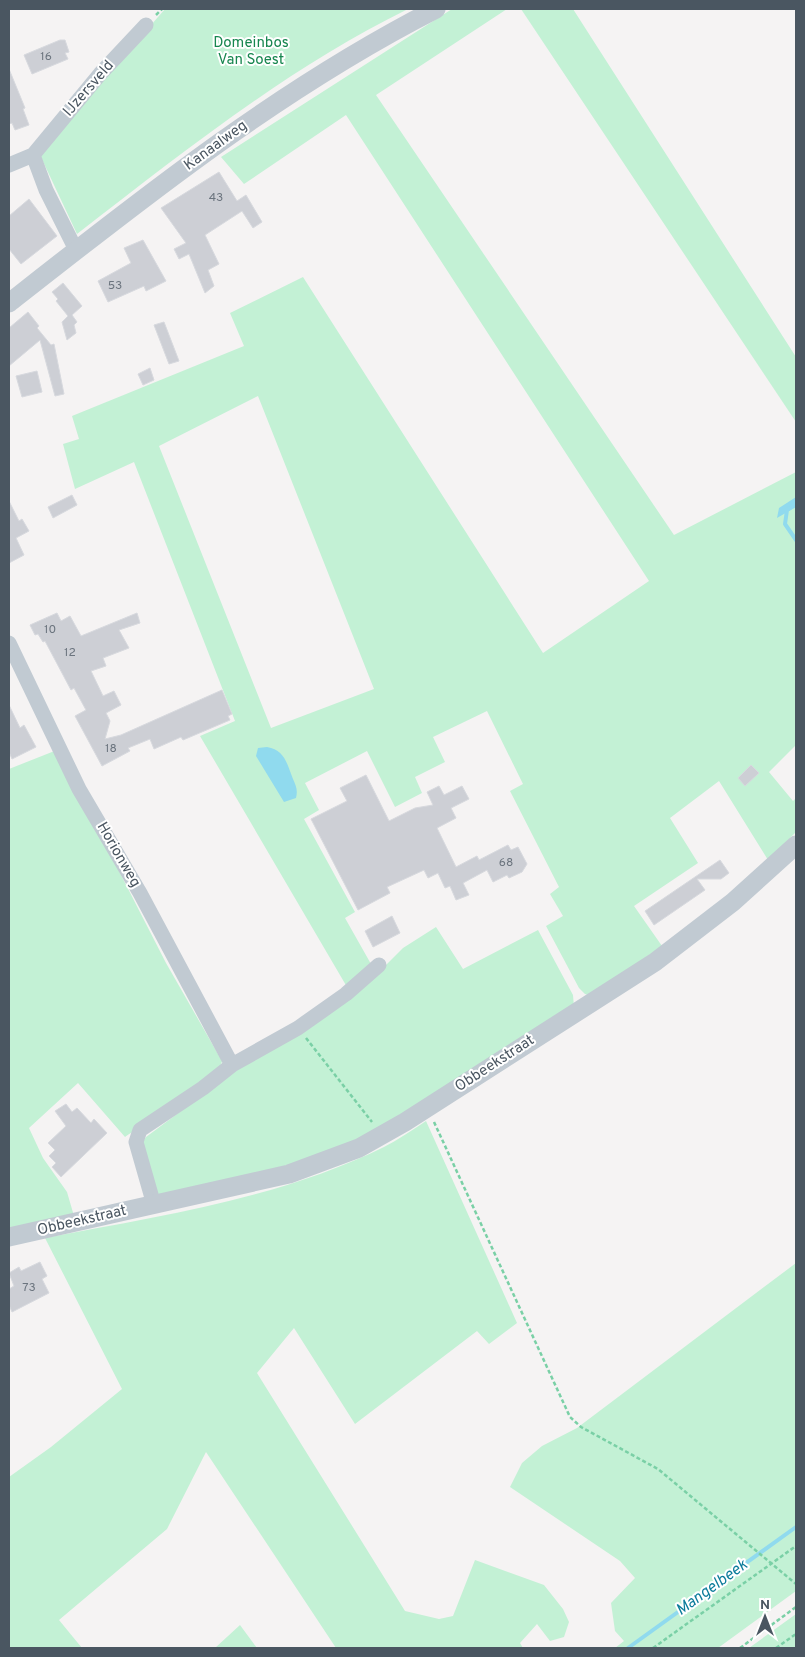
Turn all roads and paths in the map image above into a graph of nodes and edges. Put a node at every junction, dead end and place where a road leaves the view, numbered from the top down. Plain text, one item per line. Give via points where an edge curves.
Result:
1 (436, 9) edge
2 (146, 25) dead end
3 (33, 156) junction
4 (9, 165) edge
5 (76, 250) junction
6 (9, 304) edge
7 (9, 643) edge
8 (796, 845) edge
9 (378, 965) dead end
10 (298, 1028) junction
11 (232, 1065) junction
12 (427, 1107) junction
13 (382, 1135) junction
14 (154, 1204) junction
15 (9, 1237) edge
16 (796, 1546) edge
17 (772, 1564) junction
18 (796, 1584) edge
19 (796, 1607) edge
20 (796, 1634) edge
21 (653, 1648) edge
22 (740, 1648) edge
23 (776, 1648) edge

1 - 5 street, Kanaalweg via 384,35 295,90 213,146
2 - 3 street, IJzersveld via 100,74
3 - 4 street
3 - 5 street
5 - 6 street, Kanaalweg
7 - 11 street, Horionweg via 79,789 140,893
8 - 12 street, Obbeekstraat via 733,902 654,962
9 - 10 street via 346,994
10 - 11 street
10 - 13 path
11 - 14 street via 140,1130 136,1142
12 - 13 street, Obbeekstraat
12 - 17 path via 570,1417 581,1427 658,1469
13 - 14 street, Obbeekstraat via 359,1148 288,1174
14 - 15 street, Obbeekstraat
16 - 17 path
17 - 18 path
17 - 21 path
19 - 22 path
20 - 23 path

